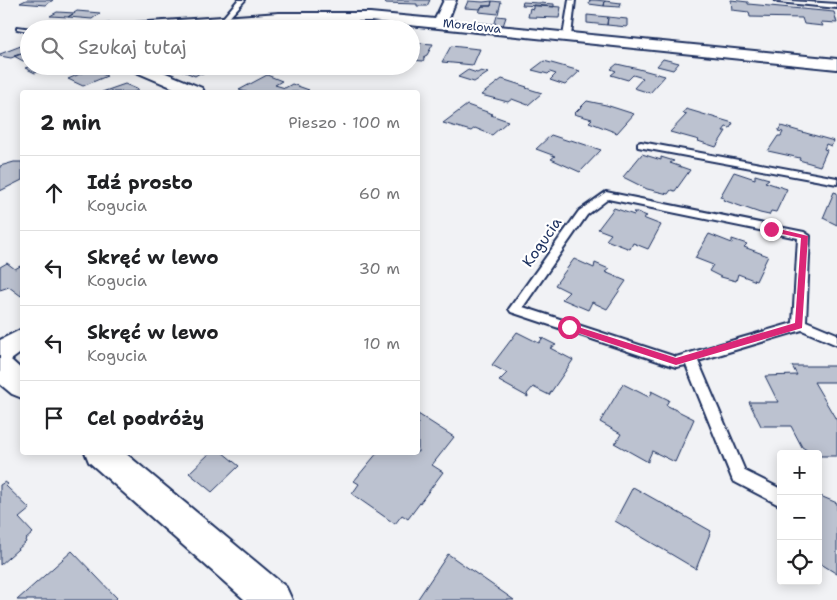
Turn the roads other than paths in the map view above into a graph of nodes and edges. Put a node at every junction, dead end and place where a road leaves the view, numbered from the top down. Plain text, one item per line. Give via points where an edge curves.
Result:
1 (242, 0) edge
2 (450, 0) edge
3 (572, 0) edge
4 (778, 0) edge
5 (837, 6) edge
6 (224, 20) joint
7 (398, 20) edge
8 (420, 22) edge
9 (440, 23) junction
10 (567, 36) junction
11 (837, 64) edge
12 (156, 75) edge
13 (191, 90) edge
14 (641, 145) dead end
15 (837, 182) edge
16 (799, 325) junction
17 (20, 340) edge
18 (837, 340) edge
19 (0, 352) edge
20 (690, 358) junction
21 (0, 367) edge
22 (20, 384) edge
23 (104, 455) edge
24 (777, 496) edge
25 (273, 600) edge

1 - 6 lane
2 - 9 street
3 - 10 lane
4 - 5 lane
6 - 7 street, Morelowa via 342,16
8 - 9 street, Morelowa
9 - 10 street, Morelowa
10 - 11 street, Morelowa
12 - 13 street
14 - 15 lane
16 - 18 lane
16 - 20 lane, Kogucia
16 - 20 lane, Kogucia via 804,236 606,195 583,212 515,309 676,362
17 - 19 street
20 - 24 lane via 739,476
21 - 22 street
23 - 25 street

